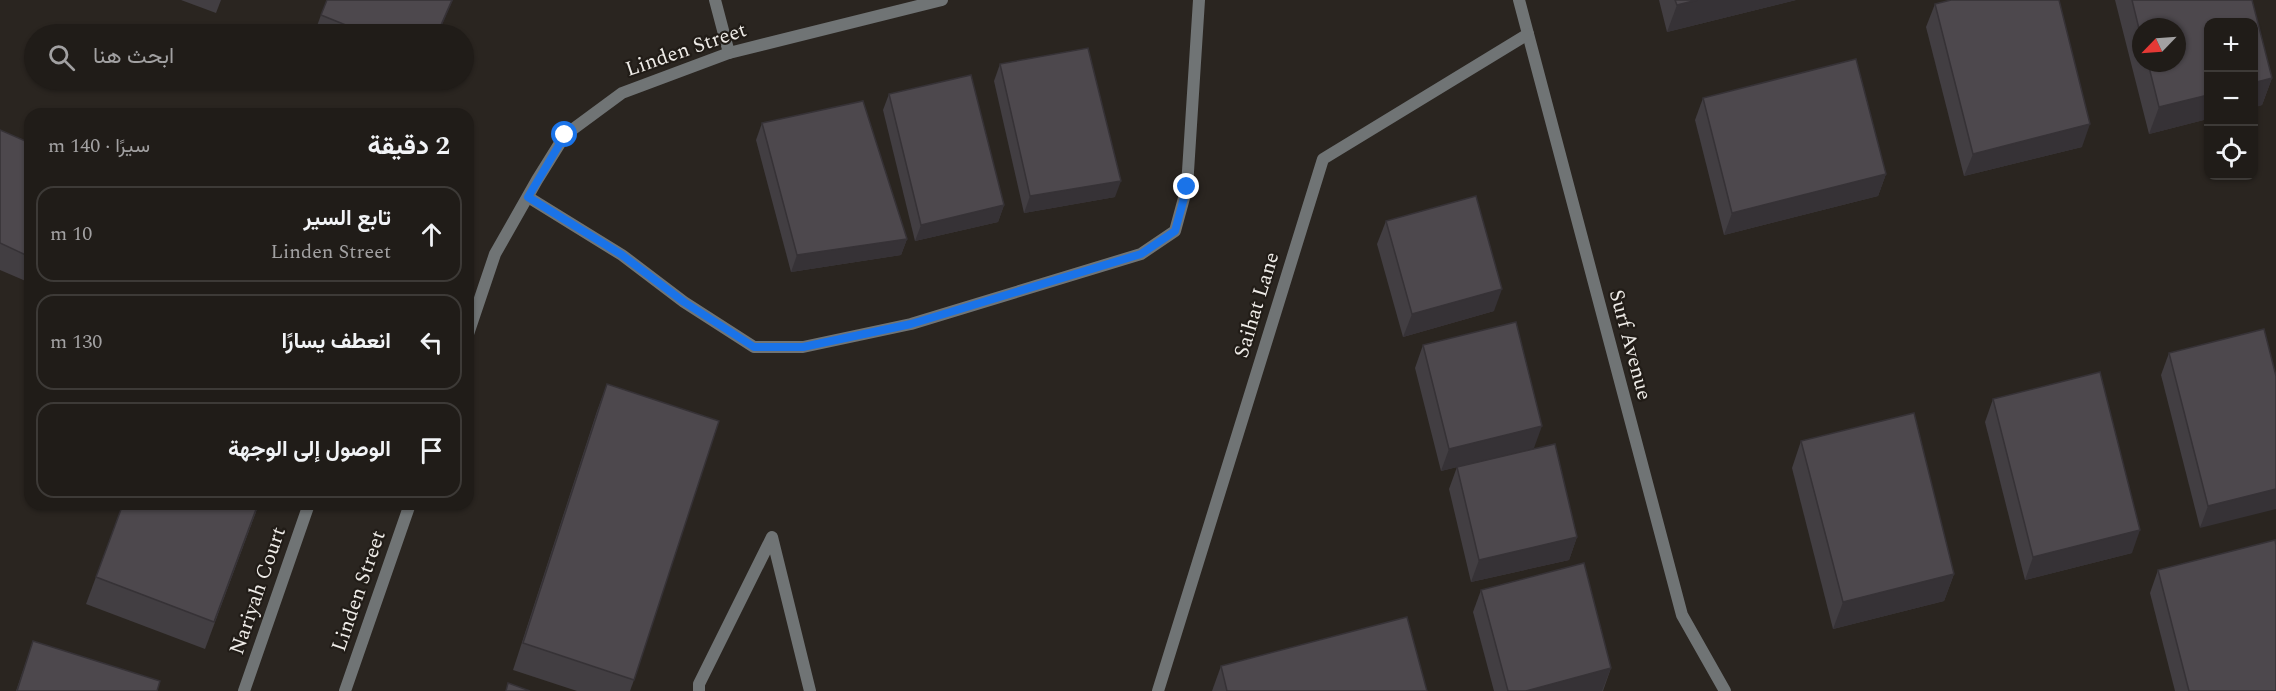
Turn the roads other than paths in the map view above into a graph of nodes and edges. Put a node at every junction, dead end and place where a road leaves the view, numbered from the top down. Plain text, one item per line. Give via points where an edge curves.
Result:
1 (715, 0) edge
2 (942, 0) edge
3 (1199, 0) edge
4 (1519, 0) edge
5 (1528, 34) junction
6 (729, 53) junction
7 (528, 197) junction
8 (474, 316) edge
9 (307, 510) edge
10 (408, 510) edge
11 (244, 691) edge
12 (345, 691) edge
13 (699, 691) edge
14 (810, 691) edge
15 (1158, 691) edge
16 (1725, 691) edge

1 - 6 street
2 - 6 street, Linden Street
3 - 7 street via 1187,187 1175,231 1141,254 911,324 803,347 754,347 684,302 622,255
4 - 5 street, Surf Avenue
5 - 15 street, Saihat Lane via 1323,159
5 - 16 street, Surf Avenue via 1682,615
6 - 7 street, Linden Street via 622,93 565,135
7 - 8 street, Linden Street via 495,254
9 - 11 street, Nariyah Court
10 - 12 street, Linden Street
13 - 14 street via 772,537

